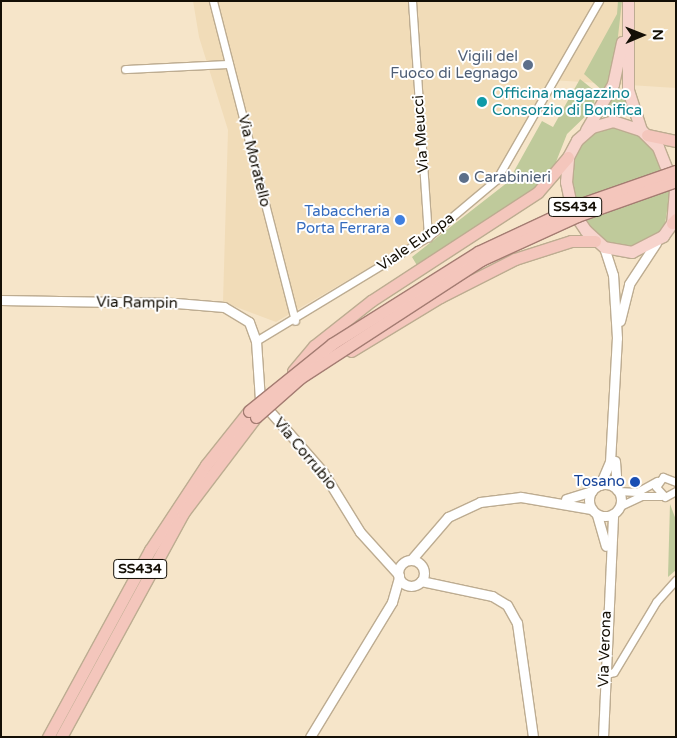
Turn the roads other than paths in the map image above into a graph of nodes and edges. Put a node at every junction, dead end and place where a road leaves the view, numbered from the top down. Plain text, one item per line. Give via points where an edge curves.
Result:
1 (213, 1) edge
2 (412, 1) edge
3 (599, 1) edge
4 (628, 6) edge
5 (229, 64) junction
6 (124, 69) dead end
7 (586, 131) junction
8 (644, 133) junction
9 (676, 140) edge
10 (568, 157) junction
11 (676, 171) edge
12 (676, 181) edge
13 (674, 221) edge
14 (428, 237) junction
15 (656, 243) junction
16 (599, 244) junction
17 (1, 300) edge
18 (295, 321) junction
19 (617, 338) junction
20 (256, 341) junction
21 (326, 360) junction
22 (293, 371) junction
23 (252, 414) junction
24 (614, 421) junction
25 (657, 481) junction
26 (676, 482) edge
27 (600, 485) junction
28 (617, 490) junction
29 (592, 491) junction
30 (661, 496) junction
31 (674, 496) edge
32 (558, 500) junction
33 (620, 506) junction
34 (594, 512) junction
35 (614, 514) junction
36 (426, 546) junction
37 (381, 556) junction
38 (409, 560) junction
39 (608, 561) junction
40 (399, 576) junction
41 (422, 578) junction
42 (676, 580) edge
43 (392, 602) junction
44 (604, 676) junction
45 (48, 737) edge
46 (62, 737) edge
47 (310, 737) edge
48 (532, 737) edge
49 (603, 737) edge

1 - 5 street, Via Moratello
2 - 14 street, Via Meucci
3 - 14 street, Viale Europa via 504,169
4 - 7 main road via 612,84
4 - 8 main road via 628,90
5 - 6 street
5 - 18 street, Via Moratello
7 - 8 main road via 613,121
7 - 10 main road
8 - 9 highway
8 - 13 main road via 671,173
10 - 16 main road via 566,182 572,210
10 - 22 highway via 538,192 340,325
11 - 22 highway, SS434, bridge via 581,204 478,252
12 - 21 highway, SS434, bridge via 577,216 481,260
13 - 15 main road
14 - 18 street, Viale Europa
15 - 16 main road via 632,252
15 - 19 street via 629,284
16 - 19 street via 612,275
16 - 21 highway, bridge via 539,250 469,282 343,356
17 - 20 street, Via Rampin via 224,307 248,322
18 - 20 street, Viale Europa
19 - 24 street
20 - 37 street, Via Corrubio via 260,400 323,472 360,532
21 - 23 highway, SS434, bridge
22 - 23 highway, SS434, bridge
23 - 45 highway, SS434 via 206,465 155,542
23 - 46 highway, SS434 via 183,513
24 - 27 street via 609,468
24 - 28 street
25 - 26 street via 666,476
25 - 28 street via 635,493
25 - 30 street
27 - 28 street
27 - 29 street
28 - 33 street
29 - 32 street
29 - 34 street, Via Verona
30 - 31 street
30 - 33 street via 642,496
32 - 34 street
32 - 36 street via 520,497 480,502 448,517
33 - 35 street, Via Verona
34 - 35 street
34 - 39 street, Via Verona
35 - 39 street, Via Verona
36 - 38 street
36 - 41 street
37 - 38 street
37 - 40 street, Via Corrubio
38 - 40 street
38 - 41 street
39 - 44 street, Via Verona
40 - 41 street, Via Corrubio
40 - 43 street
41 - 43 street
41 - 48 street via 492,596 507,605 518,623
42 - 44 street via 656,602 615,671
43 - 47 street
44 - 49 street, Via Verona

